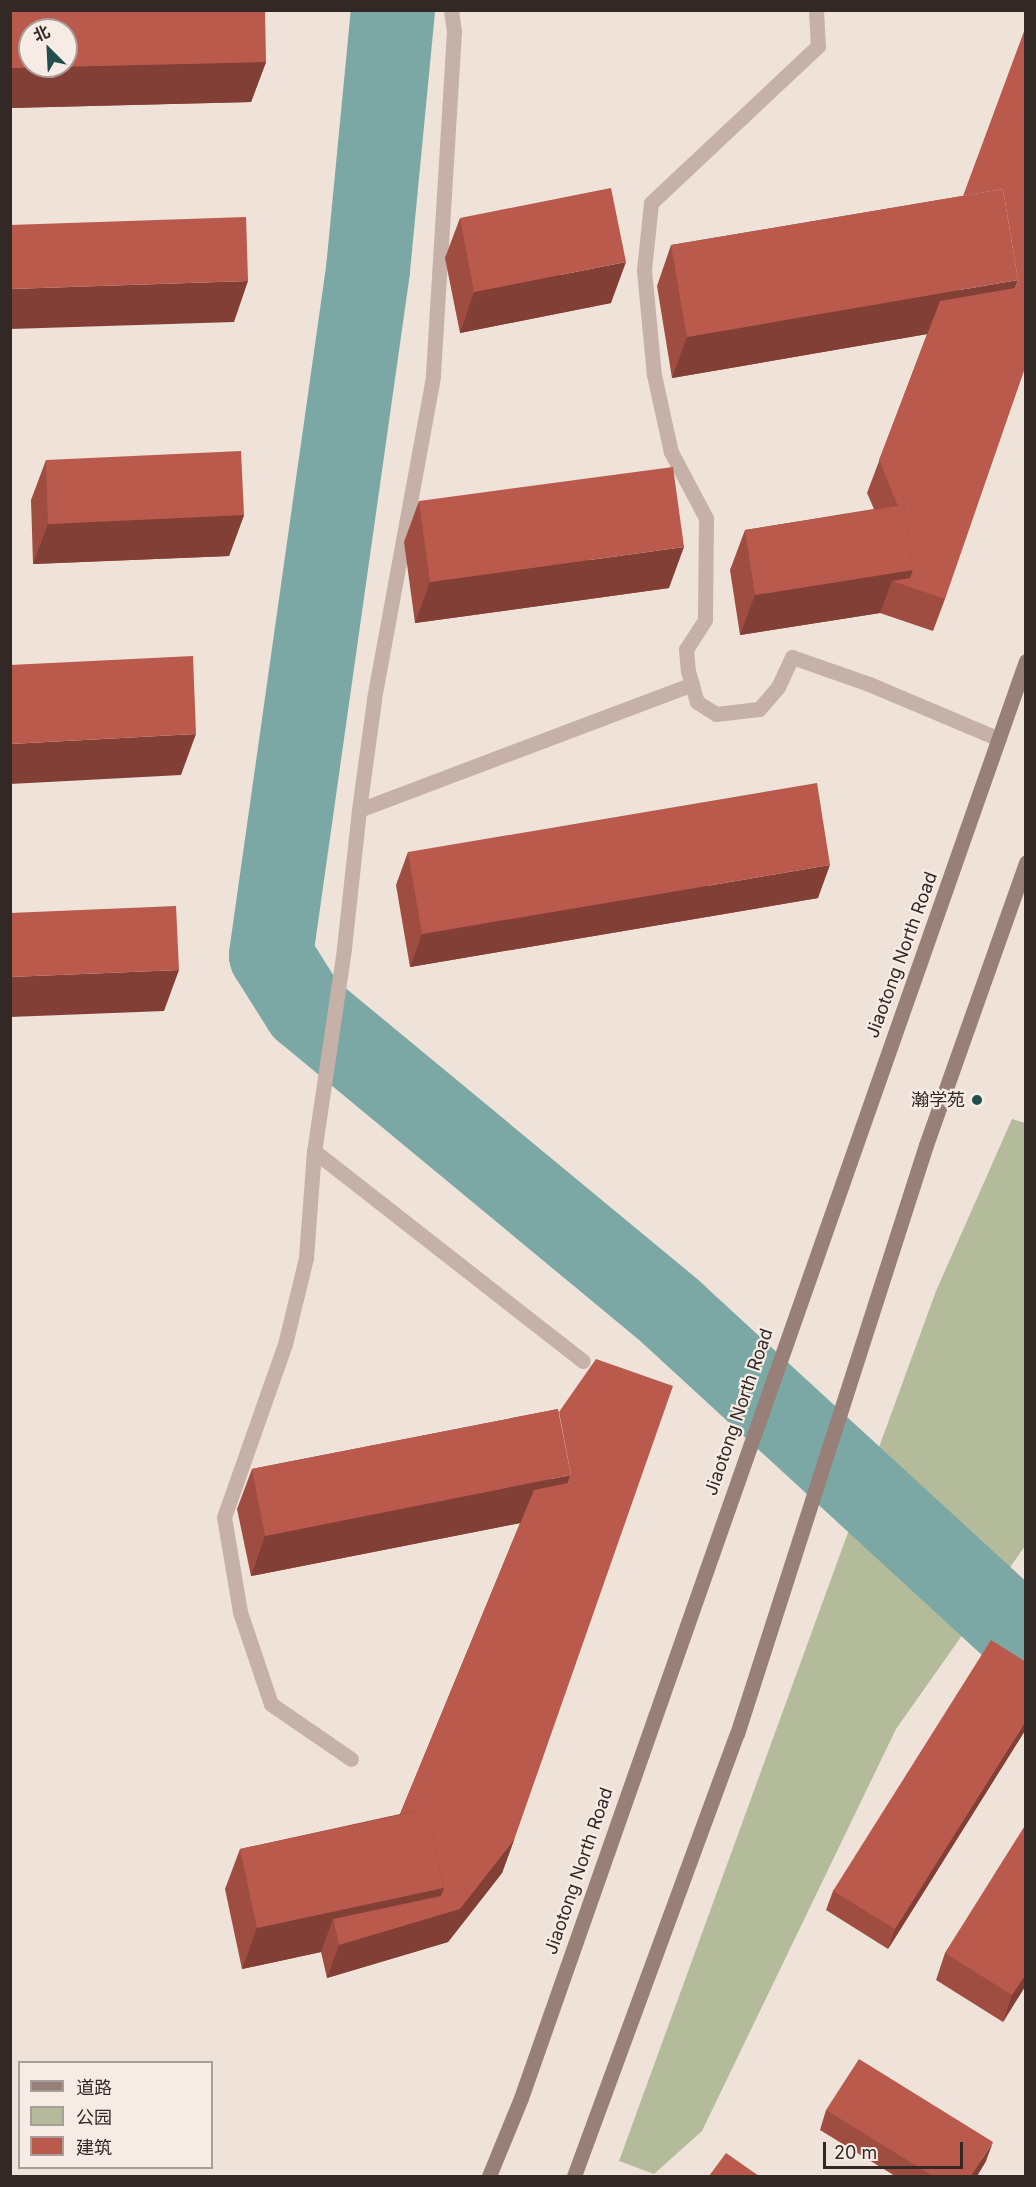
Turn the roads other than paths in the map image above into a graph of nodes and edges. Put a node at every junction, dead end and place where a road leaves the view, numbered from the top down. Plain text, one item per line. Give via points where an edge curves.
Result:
1 (451, 10) edge
2 (816, 10) edge
3 (1026, 661) edge
4 (692, 684) junction
5 (999, 739) junction
6 (359, 810) junction
7 (1026, 862) edge
8 (314, 1151) junction
9 (583, 1361) dead end
10 (351, 1759) dead end
11 (489, 2176) edge
12 (574, 2176) edge

1 - 6 lane via 454,30 433,377 374,699
2 - 4 lane via 819,46 651,203 644,270 654,375 671,452 706,518 705,620 686,649
3 - 5 street, Jiaotong North Road
4 - 5 lane via 697,702 716,714 759,709 778,687 792,657 869,684
4 - 6 lane
5 - 11 street, Jiaotong North Road via 521,2098
6 - 8 lane via 344,949
7 - 12 street via 926,1145 737,1734
8 - 9 lane
8 - 10 lane via 304,1269 285,1344 224,1517 240,1612 271,1704

